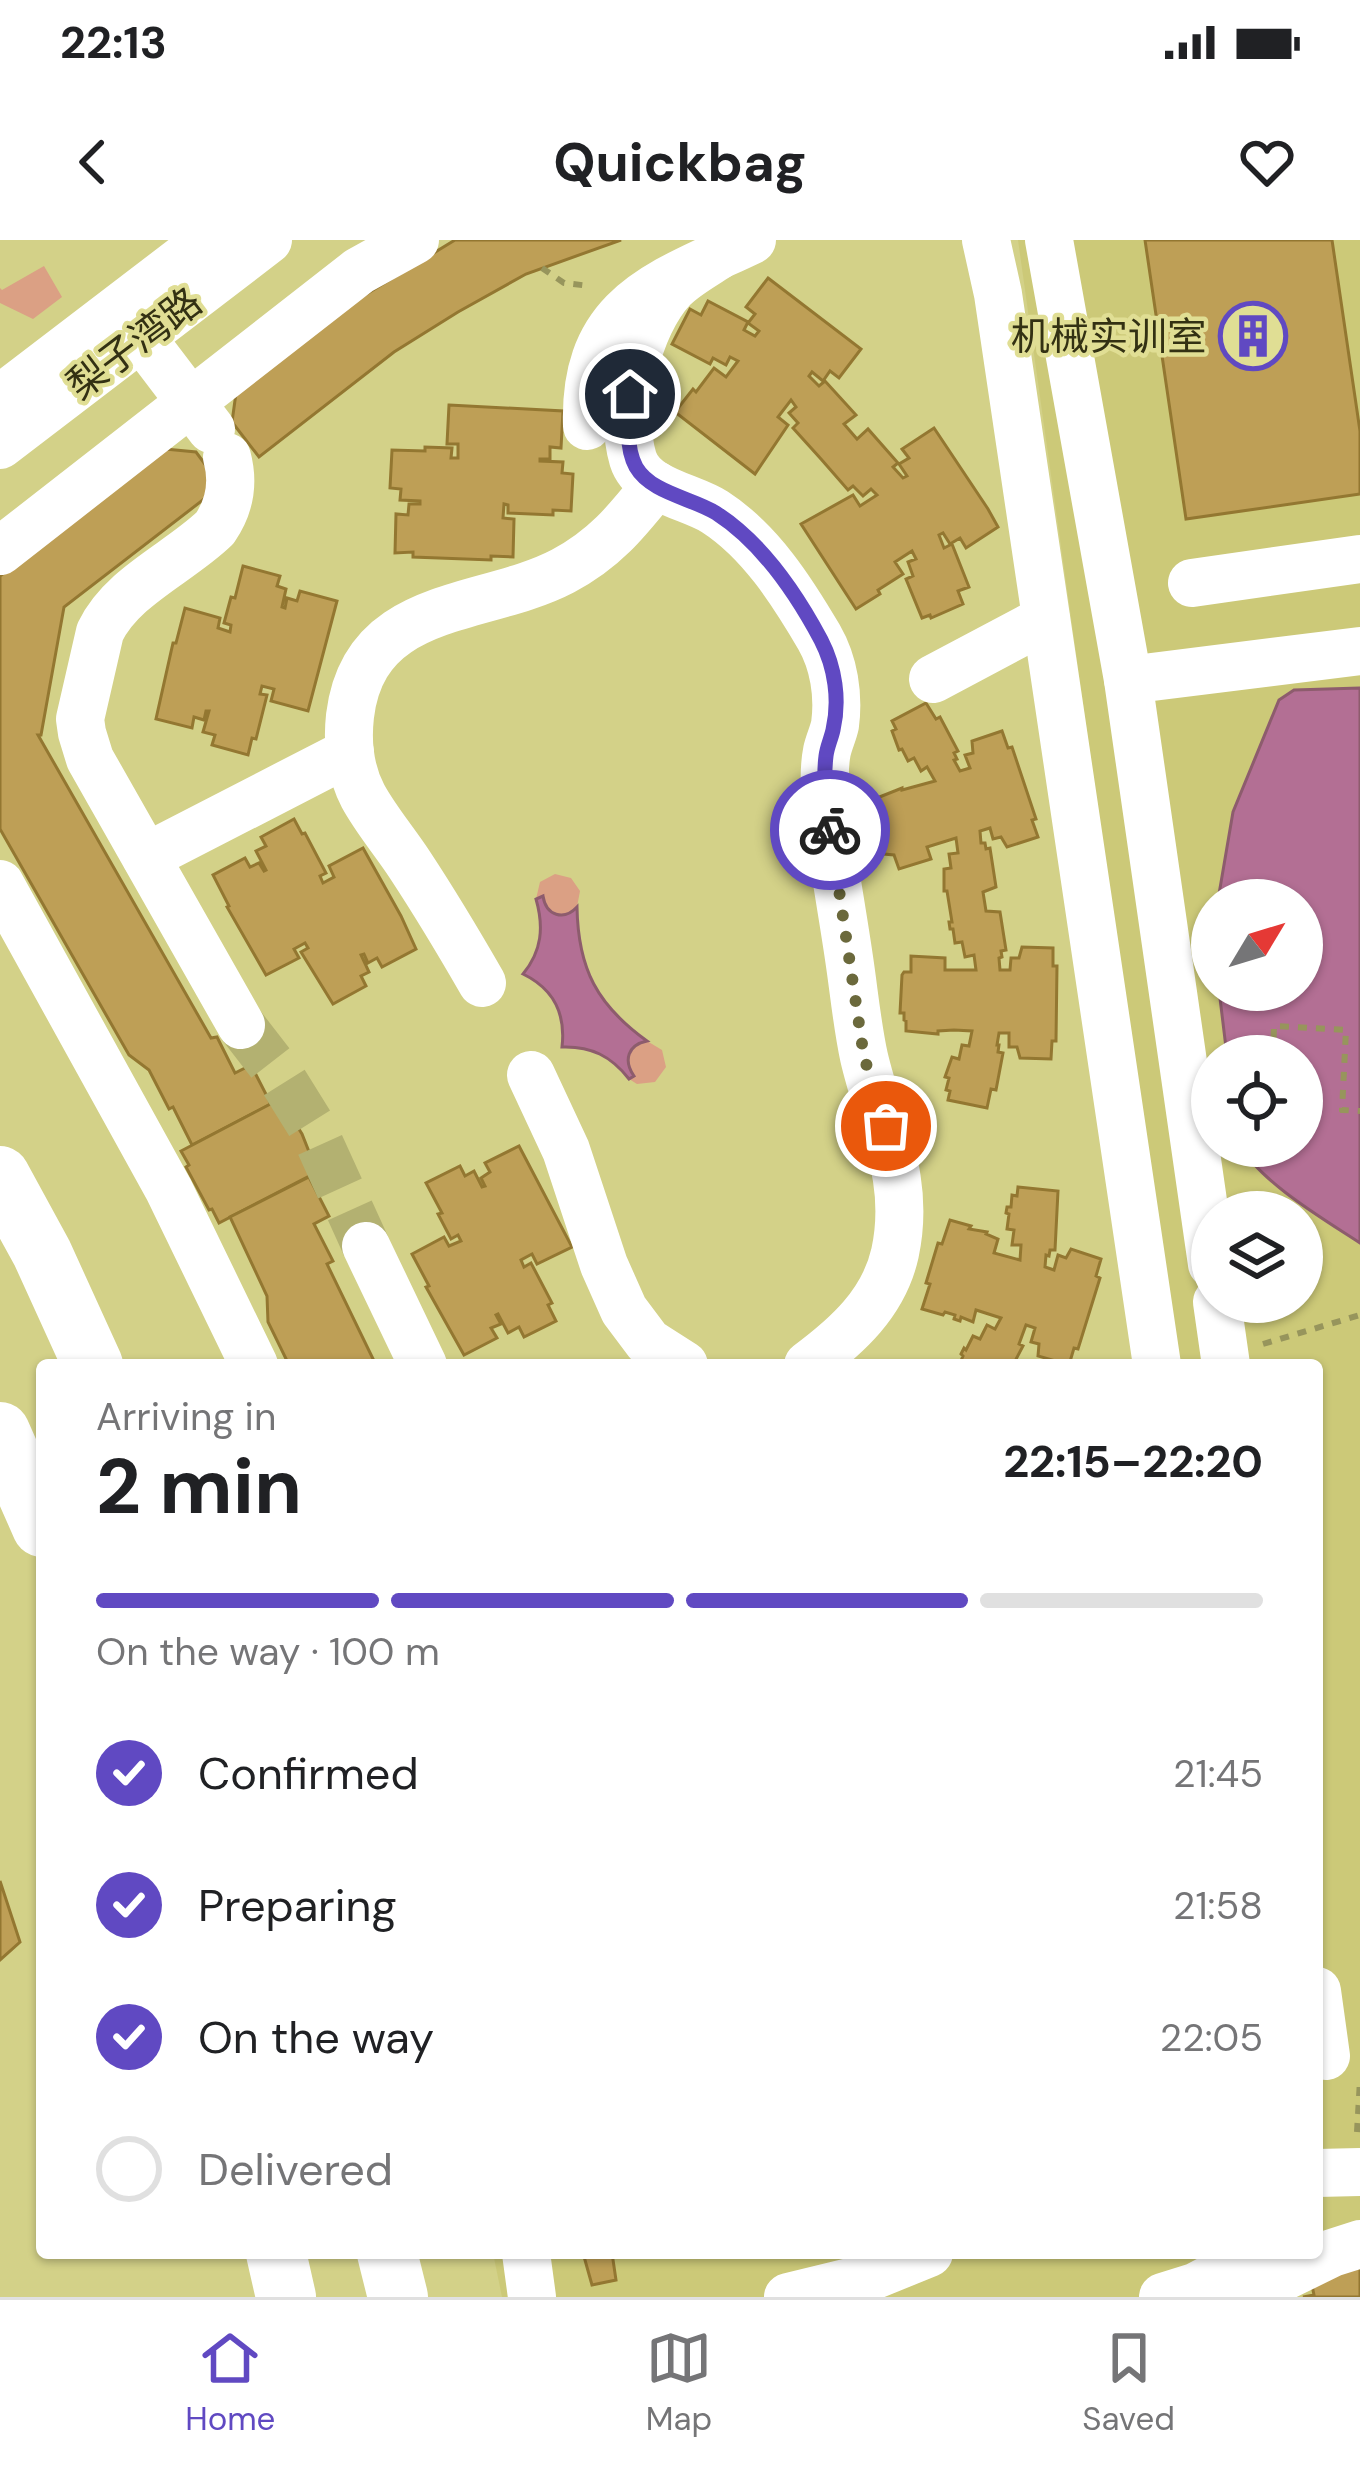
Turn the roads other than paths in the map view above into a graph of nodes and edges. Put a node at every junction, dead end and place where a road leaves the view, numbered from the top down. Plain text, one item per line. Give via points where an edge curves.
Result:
1 (208, 240) edge
2 (268, 240) edge
3 (415, 240) edge
4 (986, 240) edge
5 (1049, 240) edge
6 (735, 248) edge
7 (141, 338) junction
8 (3, 391) edge
9 (587, 426) dead end
10 (211, 432) junction
11 (0, 446) edge
12 (656, 485) junction
13 (0, 550) edge
14 (1360, 559) edge
15 (1192, 583) dead end
16 (1046, 619) junction
17 (1360, 651) edge
18 (933, 679) dead end
19 (1128, 680) junction
20 (350, 752) junction
21 (146, 857) junction
22 (0, 884) edge
23 (482, 982) dead end
24 (242, 1024) tunnel mouth
25 (531, 1075) dead end
26 (0, 1176) edge
27 (1202, 1191) edge
28 (366, 1246) tunnel mouth
29 (1220, 1323) edge
30 (90, 1359) edge
31 (251, 1359) edge
32 (420, 1359) edge
33 (675, 1359) edge
34 (815, 1359) edge
35 (1156, 1359) edge
36 (1226, 1359) edge
37 (0, 1432) edge
38 (36, 1513) edge
39 (1323, 2008) edge
40 (1341, 2060) edge
41 (1348, 2183) edge
42 (1323, 2220) edge
43 (1360, 2244) edge
44 (1323, 2257) edge
45 (389, 2259) edge
46 (527, 2259) edge
47 (917, 2259) edge
48 (920, 2259) edge
49 (1249, 2259) edge
50 (1320, 2259) edge
51 (398, 2297) edge
52 (532, 2297) edge
53 (788, 2297) edge
54 (882, 2297) edge
55 (1162, 2297) edge
56 (1242, 2297) edge

1 - 8 street, 梨子湾路
2 - 7 street, 梨子湾路
3 - 10 street via 359,272
4 - 16 street
5 - 19 street
6 - 9 street via 650,289 612,326 590,373
6 - 12 street via 671,290 635,361 631,449
7 - 10 street
7 - 11 street, 梨子湾路
10 - 13 street
10 - 21 street via 231,481 225,514 105,620 81,705 90,759
12 - 20 street via 596,552 561,572 400,629 358,684
12 - 34 street via 712,510 758,549 822,642 833,672 827,812 864,1057 898,1180 898,1233 874,1302
14 - 15 street
16 - 18 street
16 - 35 street
17 - 19 street
19 - 27 street
20 - 21 street
20 - 23 street via 363,796
21 - 24 street
22 - 31 street via 169,1190
25 - 33 street via 624,1310 648,1342
26 - 30 main road
28 - 32 street
29 - 36 street
37 - 38 main road
39 - 40 street
41 - 42 street
43 - 44 street
45 - 51 main road
46 - 52 street
47 - 53 street
48 - 54 street
49 - 55 street
50 - 56 street

